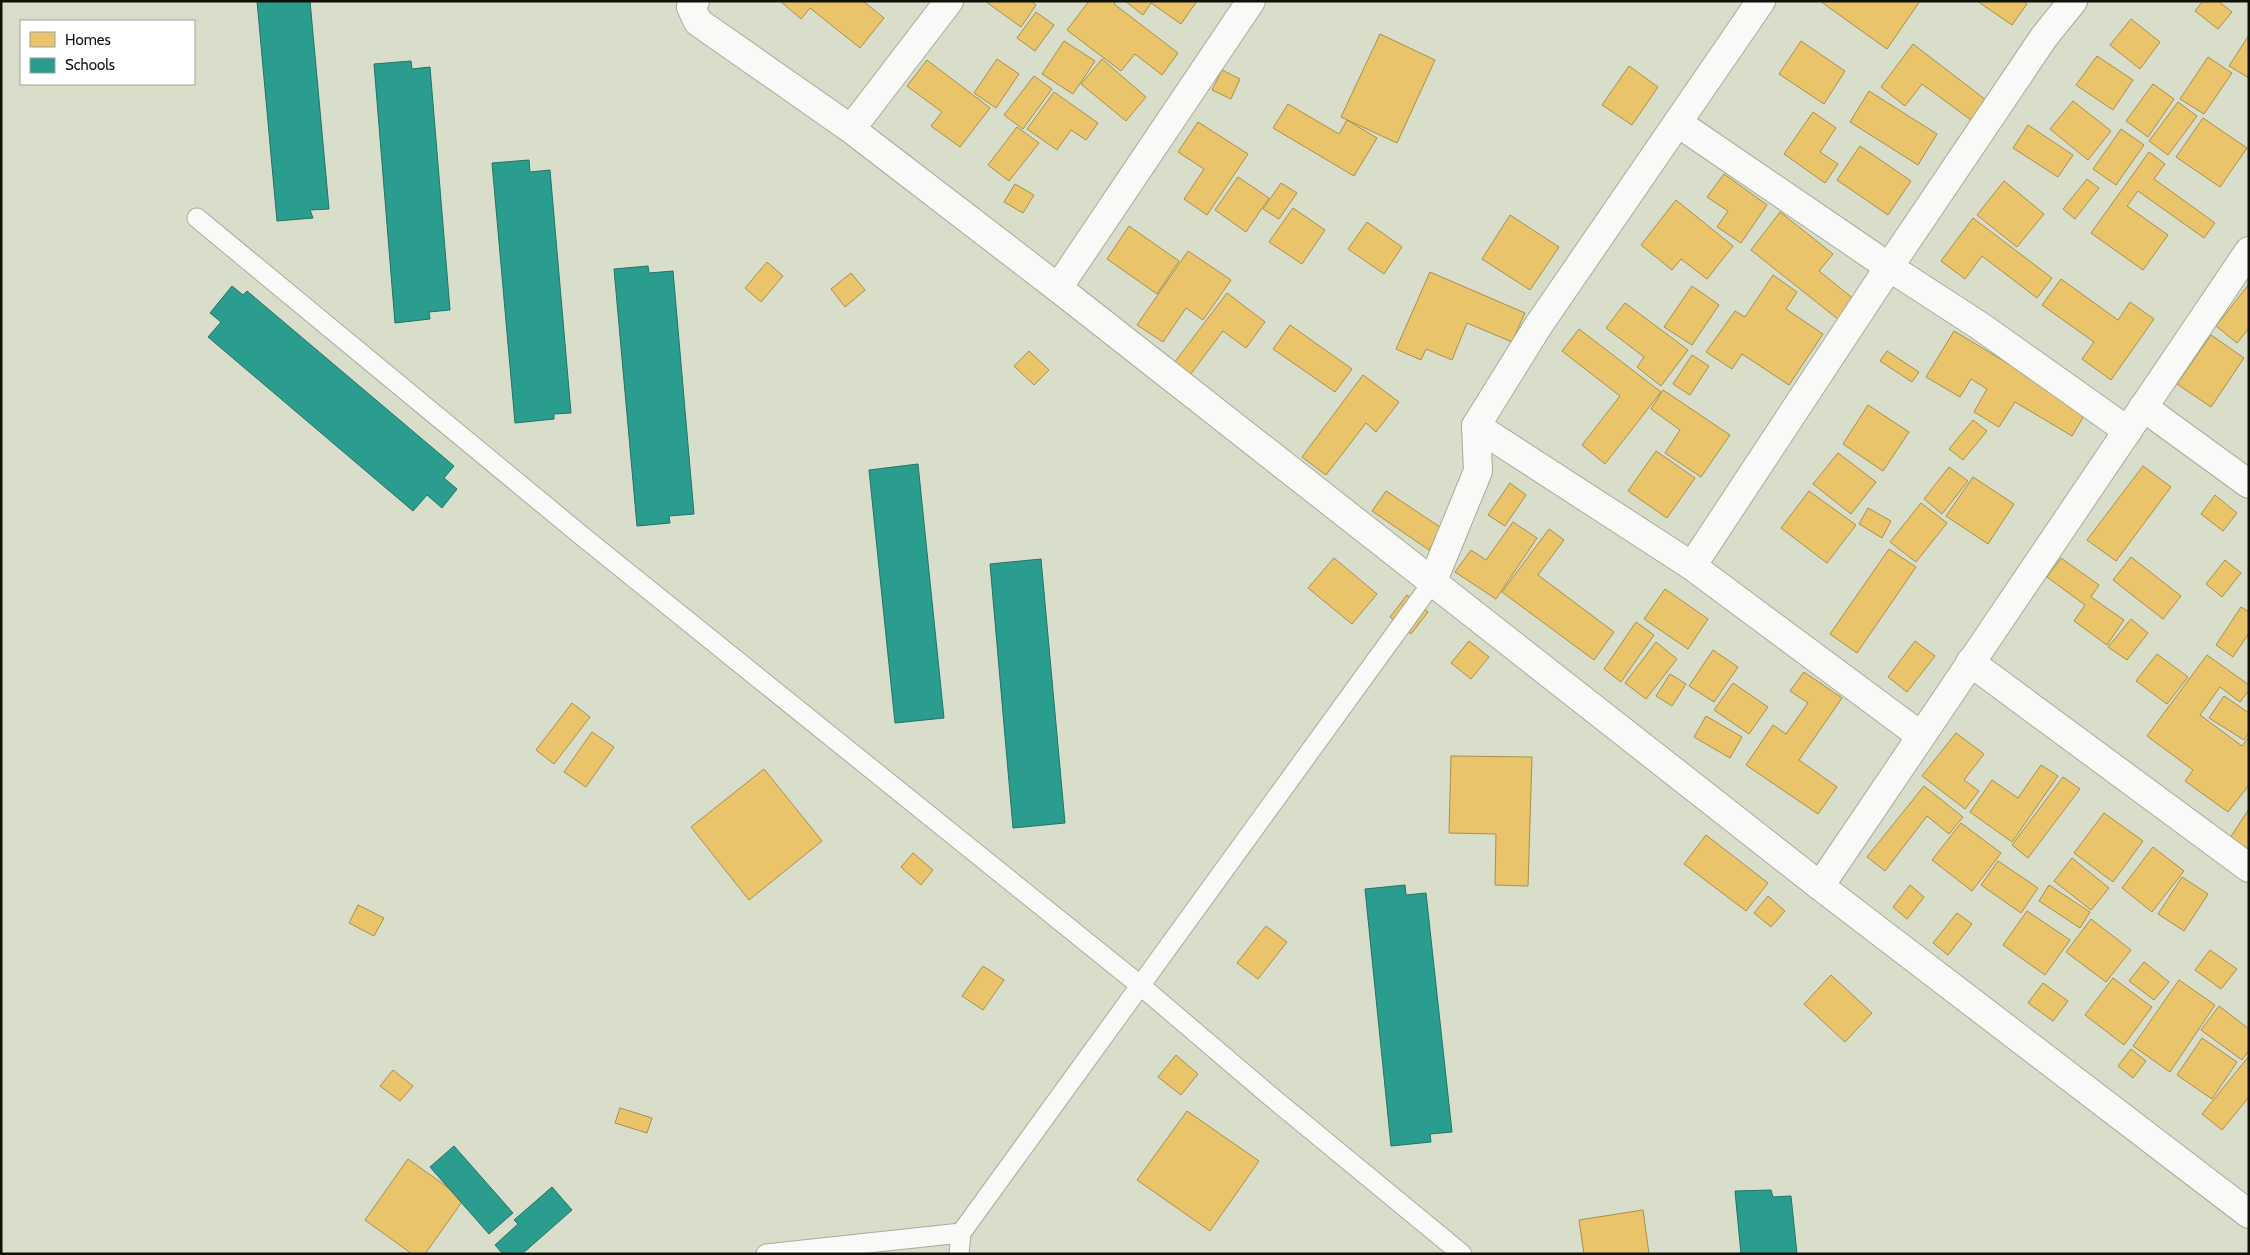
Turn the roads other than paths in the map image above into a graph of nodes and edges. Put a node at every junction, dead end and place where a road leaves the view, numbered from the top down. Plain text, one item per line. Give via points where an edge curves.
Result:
1 (949, 1) edge
2 (1251, 1) edge
3 (1761, 1) edge
4 (2073, 1) edge
5 (689, 3) edge
6 (1678, 123) junction
7 (851, 129) junction
8 (197, 218) dead end
9 (2249, 251) edge
10 (1889, 267) junction
11 (1058, 288) junction
12 (2143, 407) junction
13 (1476, 426) junction
14 (2128, 431) junction
15 (2249, 484) edge
16 (1692, 566) junction
17 (1432, 583) junction
18 (1970, 662) junction
19 (1920, 736) junction
20 (2249, 868) edge
21 (1820, 886) junction
22 (1141, 986) junction
23 (2249, 1214) edge
24 (961, 1233) junction
25 (766, 1254) edge
26 (959, 1254) edge
27 (1462, 1254) edge

1 - 7 street
2 - 11 street
3 - 6 street
4 - 10 street via 2044,37
5 - 7 street via 698,22
6 - 10 street
6 - 13 street via 1538,326
7 - 11 street
8 - 22 lane via 582,536
9 - 12 street
10 - 14 street via 1980,326
10 - 16 street
11 - 17 street
12 - 14 street
12 - 15 street
13 - 16 street
13 - 17 street via 1478,471
14 - 18 street
16 - 19 street
17 - 21 street
17 - 22 lane
18 - 19 street
18 - 20 street
19 - 21 street
21 - 23 street
22 - 24 lane
22 - 27 lane
24 - 25 lane
24 - 26 lane

